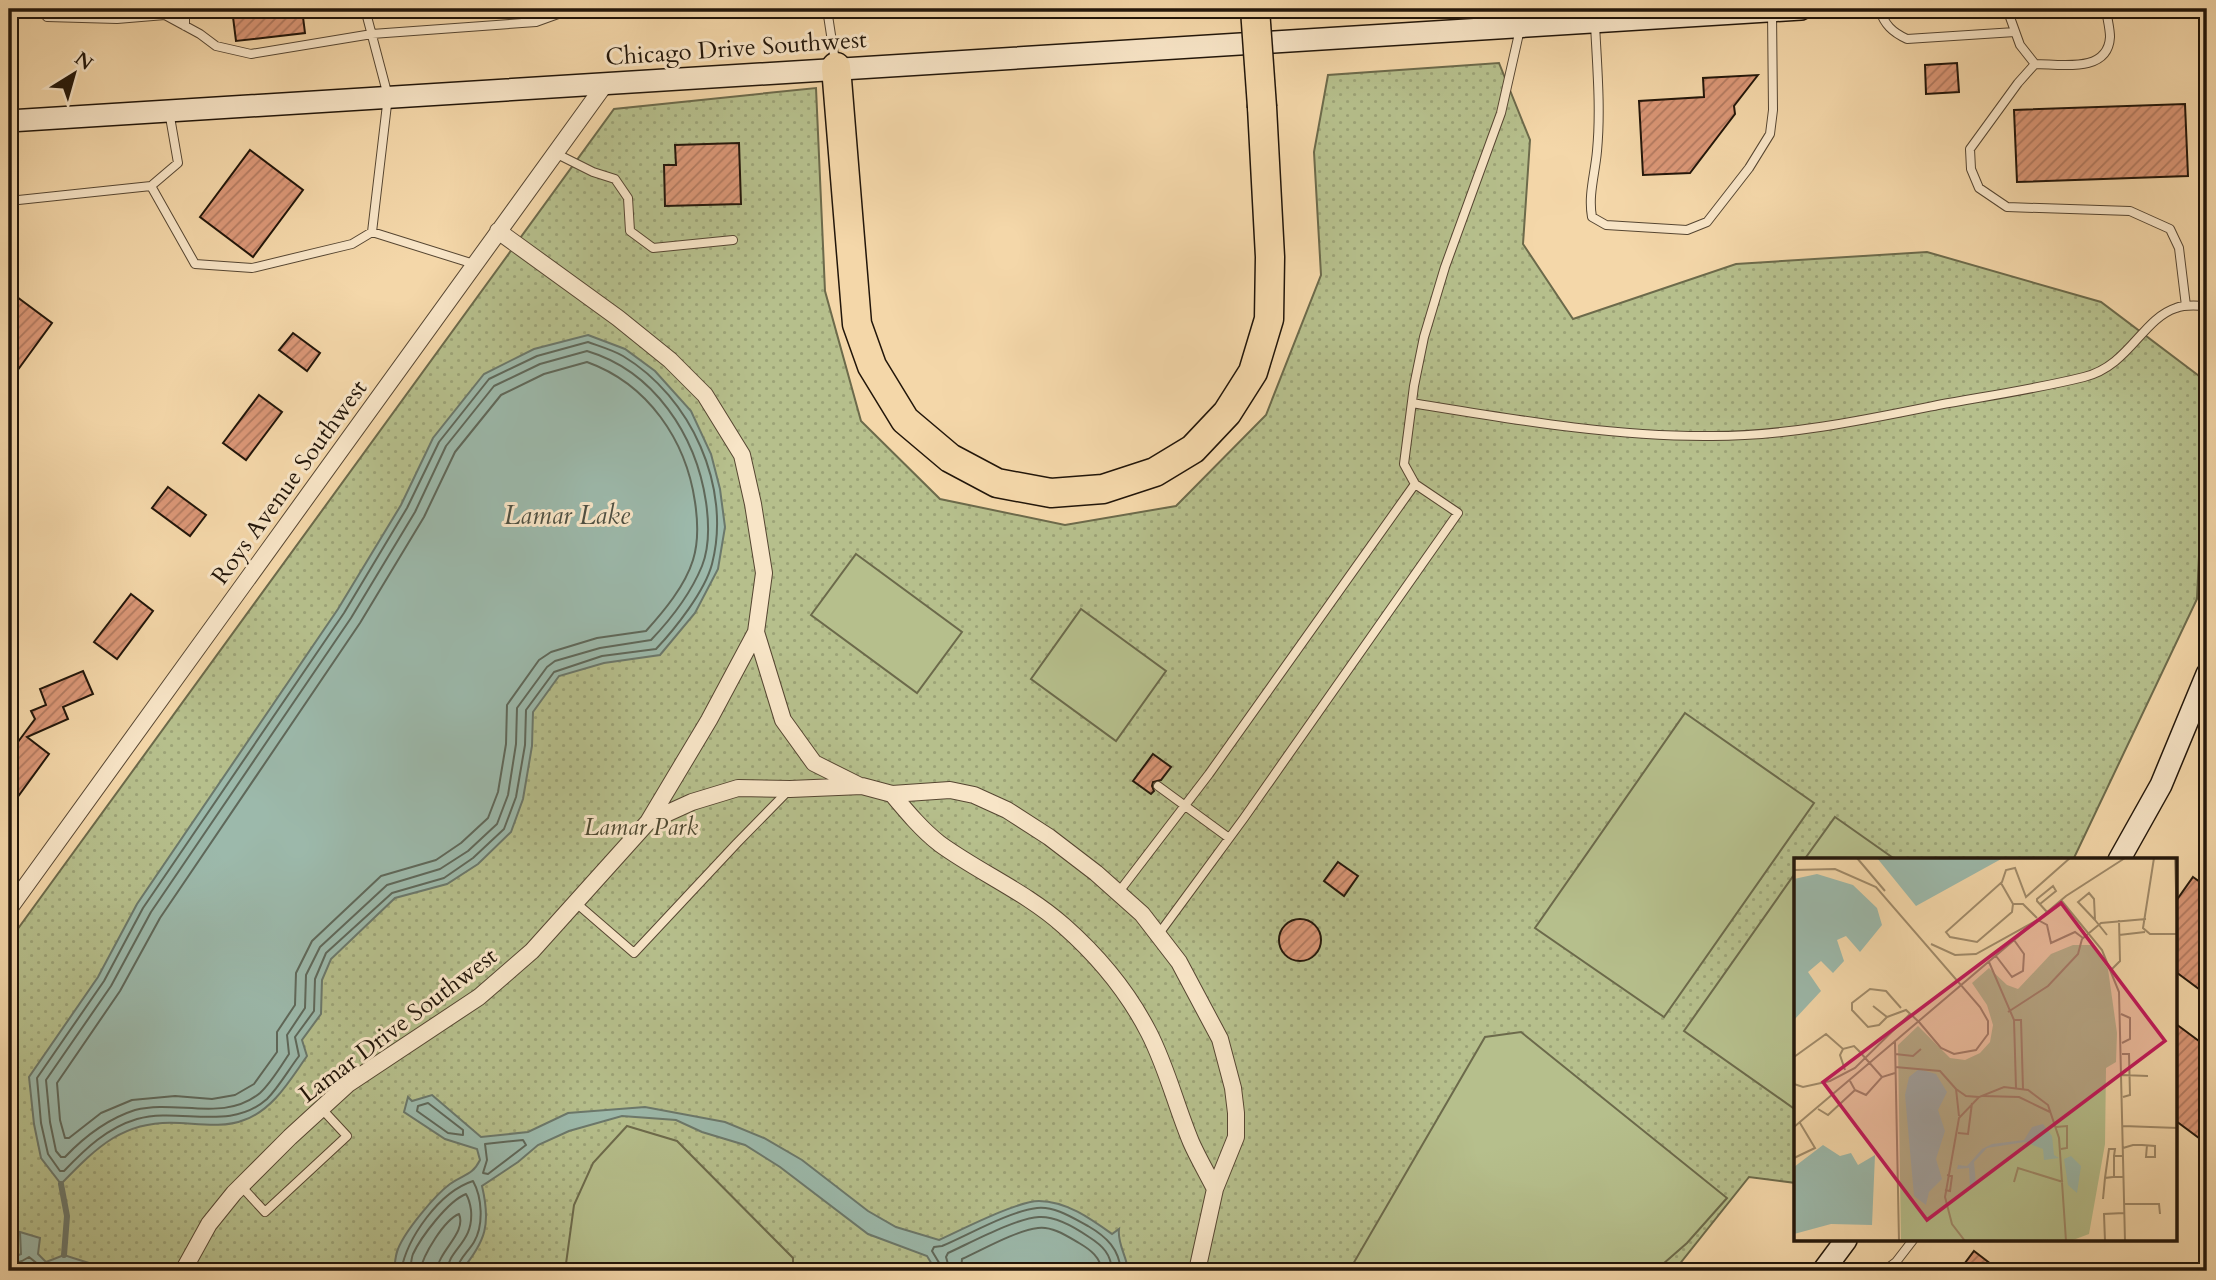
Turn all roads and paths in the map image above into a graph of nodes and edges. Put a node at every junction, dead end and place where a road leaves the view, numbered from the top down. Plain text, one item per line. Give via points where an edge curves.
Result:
1 (40, 9) edge
2 (185, 9) edge
3 (365, 9) edge
4 (572, 9) edge
5 (827, 9) edge
6 (1255, 9) edge
7 (1801, 9) edge
8 (1879, 9) edge
9 (2007, 9) edge
10 (2106, 9) edge
11 (1772, 10) junction
12 (1595, 21) junction
13 (185, 26) junction
14 (1520, 26) junction
15 (2015, 32) junction
16 (372, 34) junction
17 (2035, 64) junction
18 (836, 67) junction
19 (606, 83) junction
20 (388, 96) junction
21 (169, 110) junction
22 (9, 121) edge
23 (555, 153) junction
24 (151, 186) junction
25 (9, 201) edge
26 (498, 231) junction
27 (372, 232) junction
28 (733, 240) dead end
29 (474, 264) junction
30 (2186, 306) junction
31 (2207, 306) edge
32 (1412, 403) junction
33 (1415, 484) junction
34 (756, 632) junction
35 (2207, 674) edge
36 (862, 786) junction
37 (1158, 786) dead end
38 (790, 789) junction
39 (892, 794) junction
40 (1185, 807) junction
41 (648, 822) junction
42 (1229, 838) junction
43 (2120, 858) edge
44 (1118, 893) junction
45 (575, 902) junction
46 (9, 909) edge
47 (1158, 935) junction
48 (321, 1108) junction
49 (241, 1186) junction
50 (1215, 1189) junction
51 (1845, 1242) edge
52 (1911, 1242) edge
53 (183, 1271) edge
54 (1197, 1271) edge
55 (1823, 1271) edge
56 (1884, 1271) edge

1 - 13 lane via 47,17 165,15
2 - 13 lane
3 - 16 lane
4 - 16 lane via 536,22
5 - 18 lane
6 - 18 highway, bridge via 1270,257 1269,319 1253,372 1227,413 1193,449 1155,472 1103,489 1051,493 997,483 950,458 905,421 872,366 857,324
7 - 11 main road, Chicago Drive Southwest
8 - 15 lane via 1892,32 1907,39
9 - 15 lane
10 - 17 lane via 2110,38 2104,56 2094,63
11 - 12 main road, Chicago Drive Southwest
11 - 12 lane via 1770,134 1707,222 1687,230 1606,225 1592,217 1599,104
12 - 14 main road, Chicago Drive Southwest
13 - 16 lane via 216,47 251,54
14 - 18 main road, Chicago Drive Southwest
14 - 32 lane via 1501,113 1433,305
15 - 17 lane
16 - 20 lane
17 - 30 lane via 1970,149 1970,169 1979,188 2007,206 2130,211 2170,229 2179,248
18 - 19 main road, Chicago Drive Southwest
19 - 20 main road, Chicago Drive Southwest
19 - 23 street, Roys Avenue Southwest
20 - 21 main road, Chicago Drive Southwest
20 - 27 lane
21 - 22 main road, Chicago Drive Southwest
21 - 24 lane via 178,163
23 - 26 street, Roys Avenue Southwest
23 - 28 lane via 615,179 628,198 630,231 653,248
24 - 25 lane
24 - 27 lane via 195,264 252,268 352,244
26 - 29 street, Roys Avenue Southwest
26 - 34 street, Lamar Drive Southwest via 618,318 705,395 742,456 753,504 764,573
27 - 29 lane
29 - 46 street, Roys Avenue Southwest
30 - 31 lane
30 - 32 lane via 2167,311 2117,360 2087,376 1765,434 1652,435
32 - 33 lane via 1404,464
33 - 40 lane
33 - 42 lane via 1458,513
34 - 36 street via 783,720 814,763
34 - 41 street, Lamar Drive Southwest
35 - 43 main road via 2161,785
36 - 38 street, Lamar Drive Southwest
36 - 39 street, Lamar Drive Southwest
37 - 40 lane
38 - 41 street, Lamar Drive Southwest via 738,788
38 - 45 lane via 634,953
39 - 44 street, Lamar Drive Southwest via 950,790 974,795 1049,837
39 - 50 street via 940,844 1028,897 1099,960 1148,1032 1191,1142
40 - 42 lane
40 - 44 lane
41 - 45 street, Lamar Drive Southwest
42 - 47 lane
44 - 47 street, Lamar Drive Southwest
45 - 48 street, Lamar Drive Southwest via 533,951 479,998 348,1084
47 - 50 street, Lamar Drive Southwest via 1179,962 1220,1039 1233,1088 1236,1137
48 - 49 street, Lamar Drive Southwest
48 - 49 lane via 347,1136 265,1212
49 - 53 street, Lamar Drive Southwest via 209,1224
50 - 54 street, Lamar Drive Southwest
51 - 55 main road
52 - 56 lane

